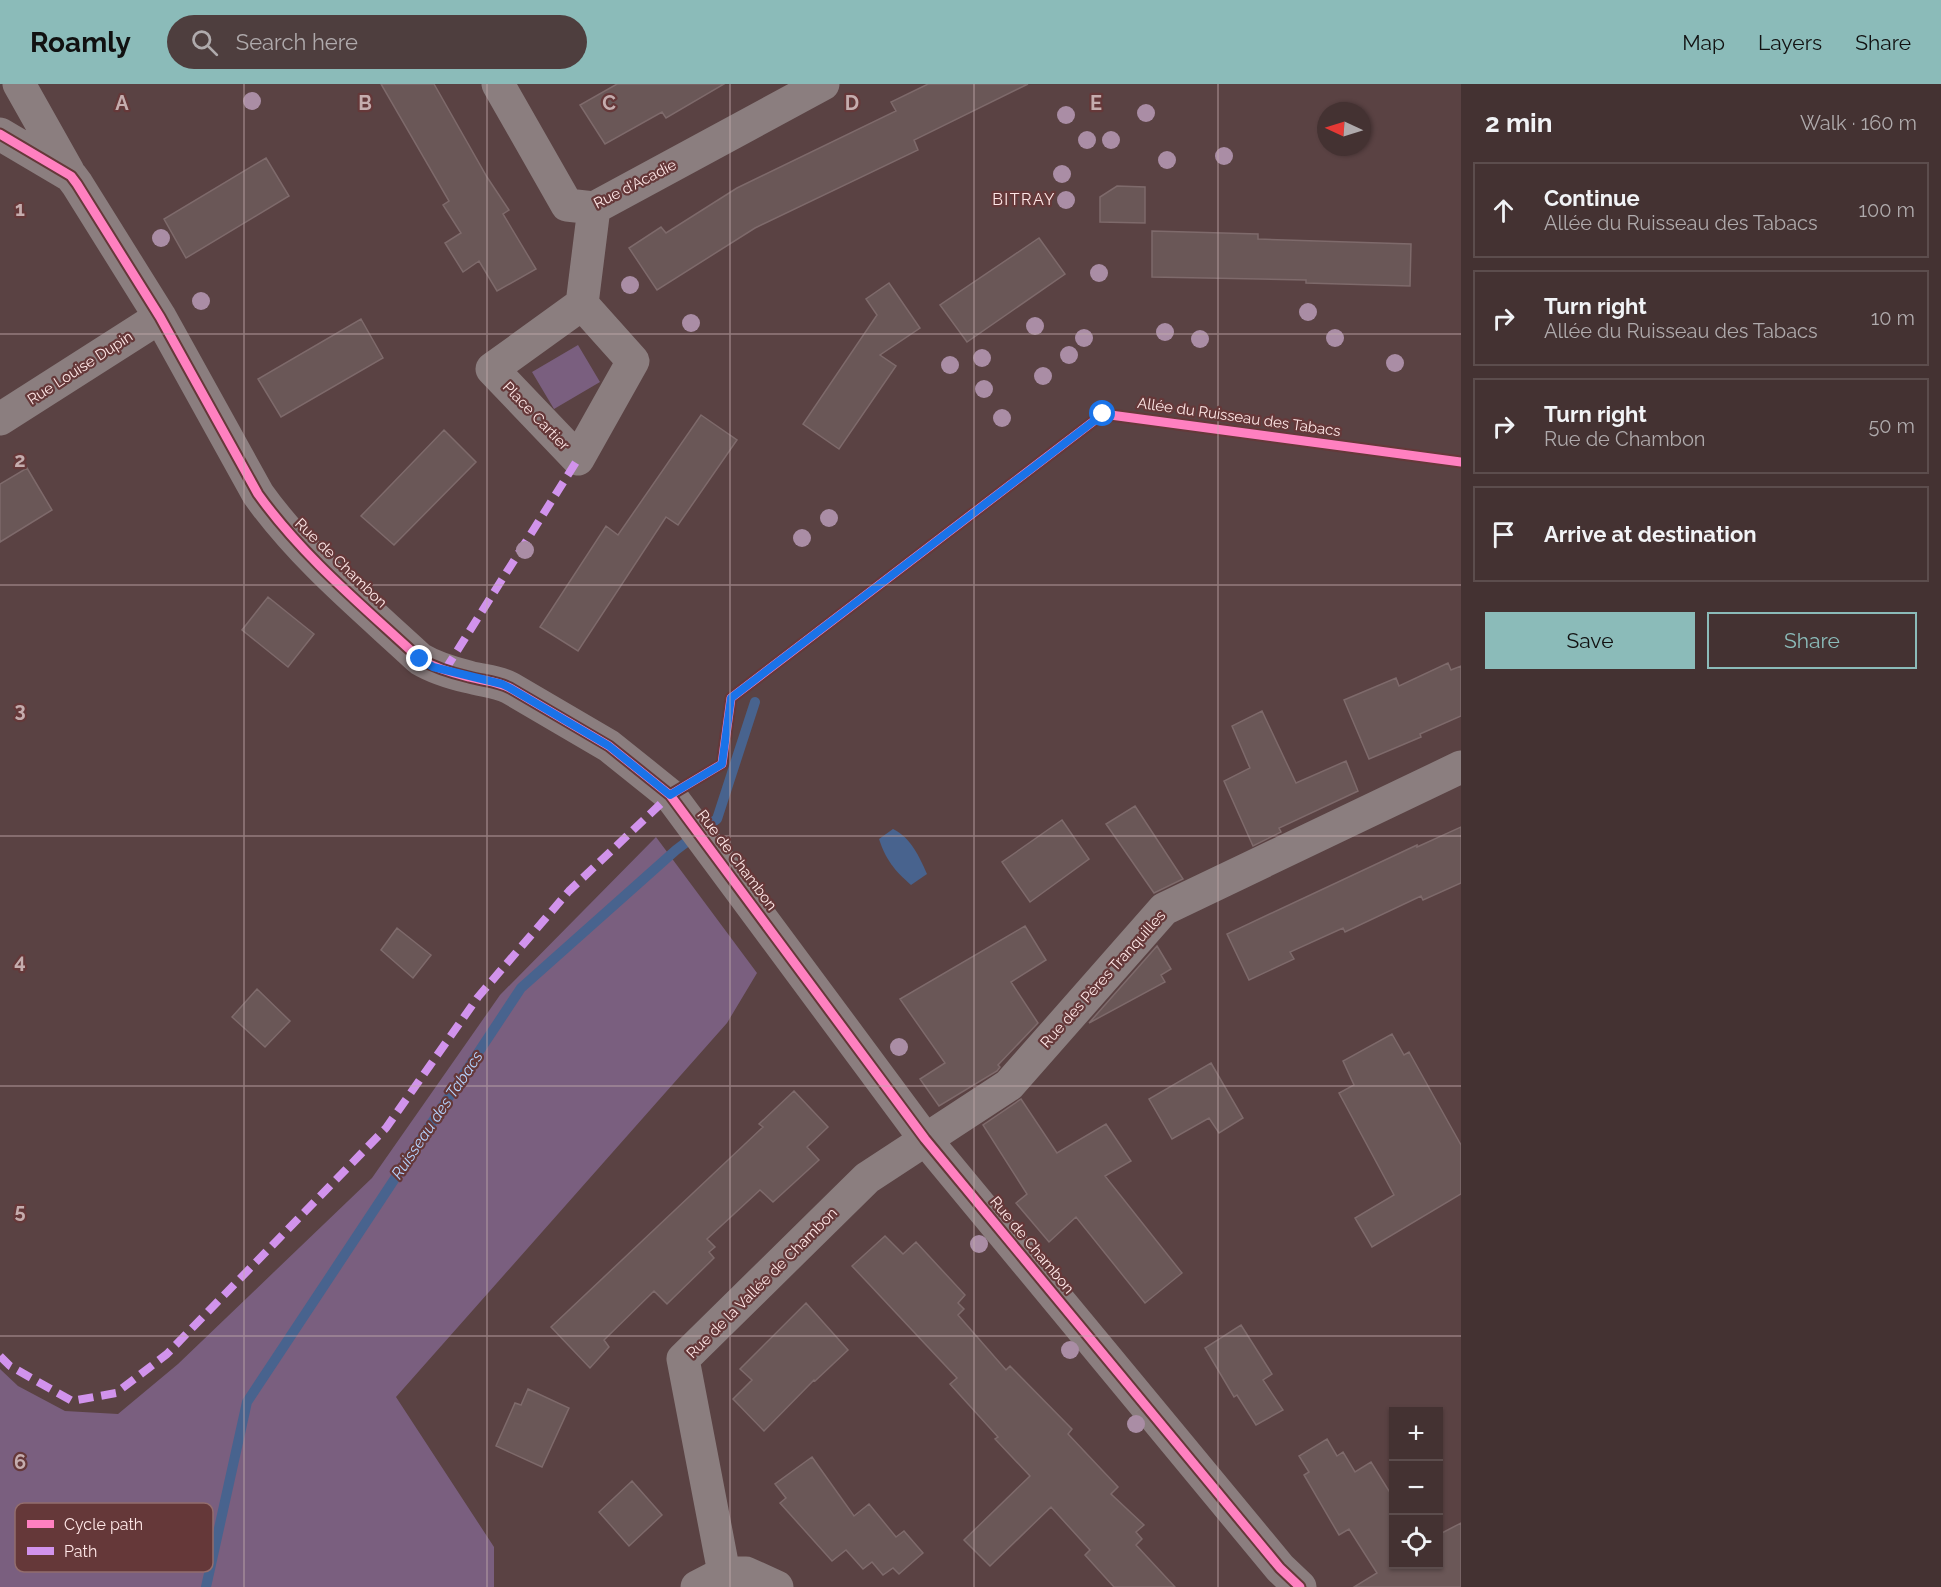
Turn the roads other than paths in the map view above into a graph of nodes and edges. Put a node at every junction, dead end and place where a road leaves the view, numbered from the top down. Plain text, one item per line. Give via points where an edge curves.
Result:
1 (19, 84) edge
2 (498, 84) edge
3 (823, 84) edge
4 (0, 134) edge
5 (70, 176) junction
6 (594, 208) junction
7 (582, 304) junction
8 (160, 317) junction
9 (0, 419) edge
10 (1461, 767) edge
11 (925, 1139) junction
12 (711, 1580) edge
13 (777, 1587) edge
14 (1300, 1587) edge

1 - 5 street
2 - 6 street, Rue d'Acadie via 567,205
3 - 6 street, Rue d'Acadie
4 - 5 street, Rue de Chambon
5 - 8 street, Rue de Chambon
6 - 7 street
7 - 7 street, Place Cartier via 492,369 578,459 633,361
8 - 9 street, Rue Louise Dupin
8 - 11 street, Rue de Chambon via 258,494 277,521 420,659 433,667 510,688 609,746 677,804
10 - 11 street, Rue des Pères Tranquilles via 1164,909 1008,1085
11 - 12 street, Rue de la Vallée de Chambon via 867,1178 683,1359
11 - 14 street, Rue de Chambon via 1280,1568
12 - 13 street, Rue de la Vallée de Chambon via 746,1573

